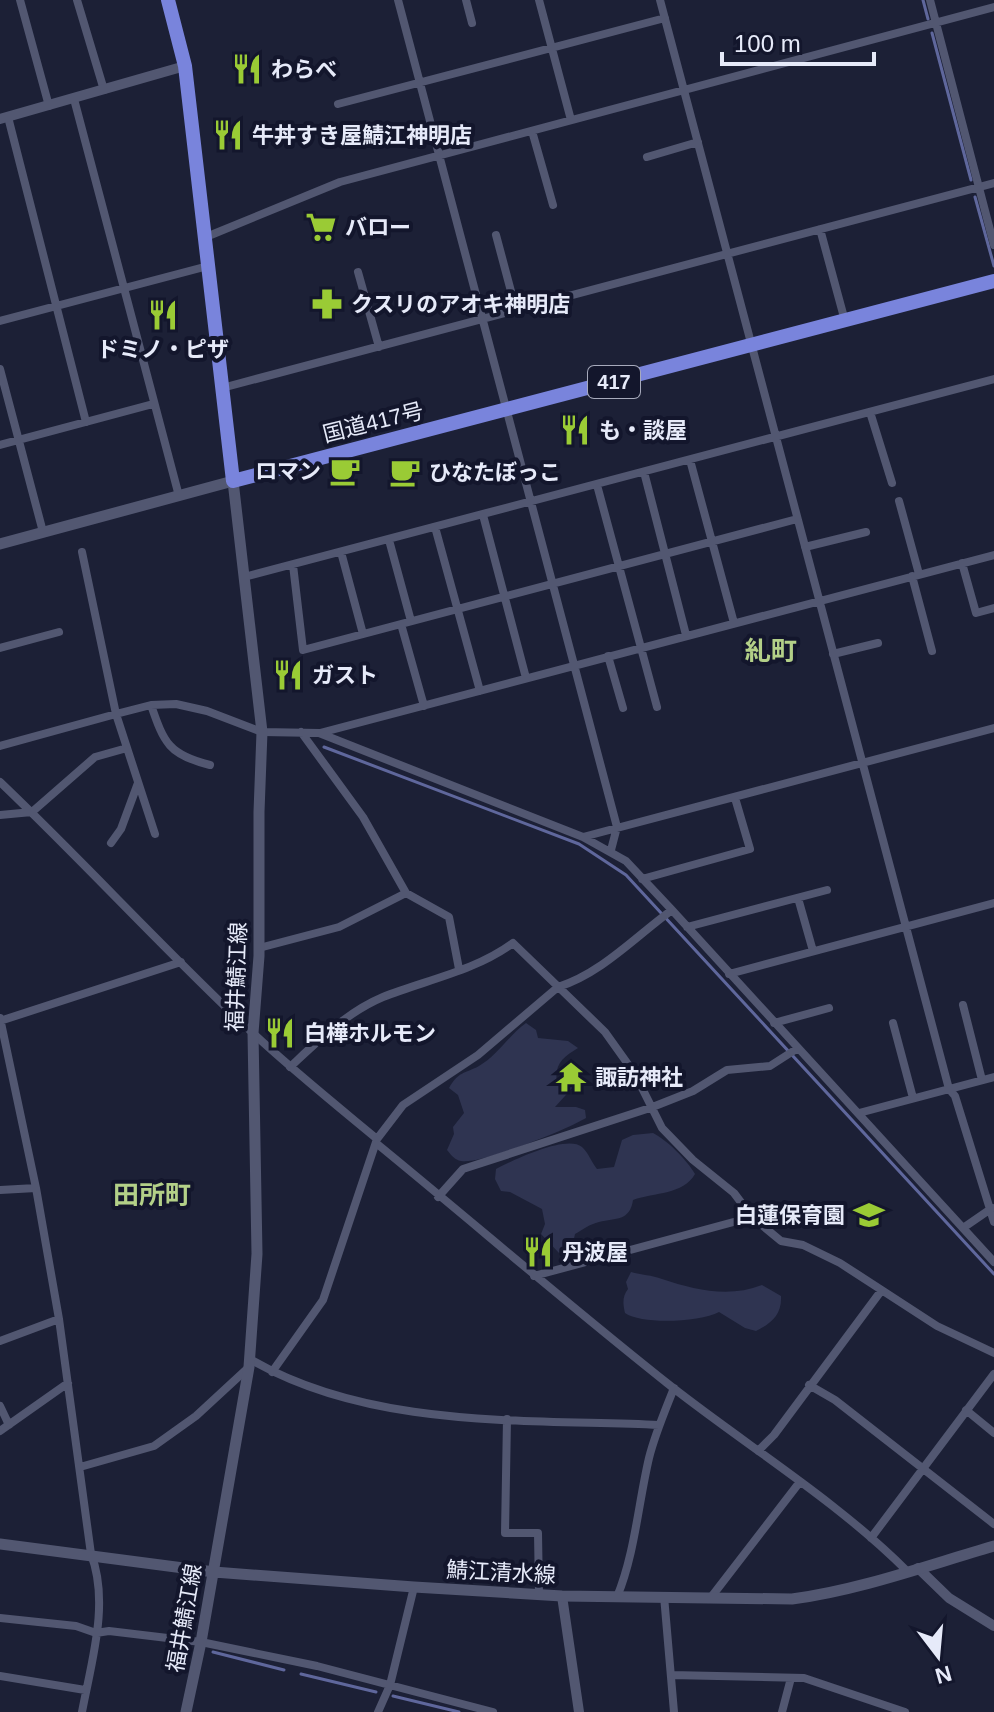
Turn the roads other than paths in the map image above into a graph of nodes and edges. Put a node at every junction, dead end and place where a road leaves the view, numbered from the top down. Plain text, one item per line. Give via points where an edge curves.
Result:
1 (20, 0) edge
2 (77, 0) edge
3 (168, 0) edge
4 (398, 0) edge
5 (466, 0) edge
6 (539, 0) edge
7 (660, 0) edge
8 (930, 0) edge
9 (994, 7) edge
10 (665, 18) junction
11 (936, 22) junction
12 (472, 23) dead end
13 (552, 48) junction
14 (185, 66) junction
15 (421, 82) junction
16 (104, 90) junction
17 (685, 91) junction
18 (74, 99) junction
19 (338, 104) dead end
20 (49, 106) junction
21 (4, 118) edge
22 (571, 120) junction
23 (532, 131) junction
24 (698, 142) junction
25 (441, 155) junction
26 (647, 157) dead end
27 (994, 183) edge
28 (979, 187) junction
29 (553, 205) dead end
30 (820, 229) junction
31 (496, 235) dead end
32 (206, 237) junction
33 (994, 245) edge
34 (728, 254) junction
35 (209, 265) junction
36 (358, 272) dead end
37 (994, 281) edge
38 (123, 287) junction
39 (56, 307) junction
40 (516, 310) junction
41 (484, 319) junction
42 (0, 321) edge
43 (845, 321) junction
44 (751, 345) junction
45 (379, 347) junction
46 (0, 369) edge
47 (994, 379) edge
48 (221, 388) junction
49 (3, 394) edge
50 (153, 404) junction
51 (507, 411) junction
52 (870, 412) junction
53 (86, 422) junction
54 (775, 437) junction
55 (19, 441) junction
56 (0, 445) edge
57 (690, 460) junction
58 (644, 472) junction
59 (233, 481) junction
60 (892, 483) dead end
61 (597, 485) junction
62 (179, 496) junction
63 (899, 501) dead end
64 (531, 502) junction
65 (483, 515) junction
66 (797, 519) junction
67 (435, 527) junction
68 (43, 532) junction
69 (866, 532) dead end
70 (389, 540) junction
71 (713, 541) junction
72 (0, 544) edge
73 (805, 547) junction
74 (82, 552) dead end
75 (341, 552) junction
76 (665, 554) junction
77 (994, 555) edge
78 (962, 563) junction
79 (293, 565) junction
80 (619, 566) junction
81 (916, 575) junction
82 (244, 577) junction
83 (553, 583) junction
84 (505, 596) junction
85 (819, 600) junction
86 (994, 608) edge
87 (457, 609) junction
88 (411, 621) junction
89 (734, 623) junction
90 (401, 624) junction
91 (59, 632) dead end
92 (363, 634) junction
93 (686, 635) junction
94 (878, 643) dead end
95 (641, 647) junction
96 (0, 648) edge
97 (932, 651) dead end
98 (833, 654) junction
99 (608, 656) junction
100 (574, 665) junction
101 (526, 678) junction
102 (480, 691) junction
103 (151, 705) junction
104 (424, 706) junction
105 (657, 707) dead end
106 (623, 708) dead end
107 (116, 714) junction
108 (994, 728) edge
109 (262, 732) junction
110 (301, 732) junction
111 (319, 733) junction
112 (0, 746) edge
113 (127, 748) junction
114 (863, 763) junction
115 (210, 765) dead end
116 (0, 782) edge
117 (138, 782) junction
118 (735, 798) junction
119 (32, 812) junction
120 (0, 815) edge
121 (617, 827) junction
122 (155, 834) dead end
123 (583, 837) junction
124 (111, 843) dead end
125 (611, 850) junction
126 (642, 879) junction
127 (827, 890) dead end
128 (406, 893) junction
129 (798, 898) junction
130 (994, 903) edge
131 (666, 914) junction
132 (906, 926) junction
133 (687, 927) junction
134 (259, 948) junction
135 (813, 951) junction
136 (181, 962) junction
137 (459, 969) junction
138 (729, 974) junction
139 (558, 987) junction
140 (963, 1005) dead end
141 (829, 1008) dead end
142 (0, 1020) edge
143 (774, 1023) junction
144 (893, 1023) dead end
145 (253, 1033) junction
146 (793, 1052) junction
147 (290, 1067) junction
148 (994, 1077) edge
149 (982, 1080) junction
150 (949, 1089) junction
151 (913, 1098) junction
152 (650, 1108) junction
153 (859, 1113) junction
154 (377, 1141) junction
155 (36, 1188) junction
156 (0, 1190) edge
157 (438, 1197) junction
158 (992, 1208) edge
159 (752, 1217) junction
160 (994, 1222) edge
161 (963, 1228) junction
162 (994, 1262) edge
163 (534, 1276) junction
164 (881, 1291) junction
165 (59, 1319) junction
166 (0, 1341) edge
167 (994, 1353) edge
168 (250, 1363) junction
169 (272, 1372) junction
170 (994, 1374) edge
171 (68, 1383) junction
172 (809, 1385) junction
173 (674, 1388) junction
174 (0, 1406) edge
175 (966, 1410) junction
176 (507, 1419) junction
177 (9, 1425) junction
178 (659, 1425) junction
179 (0, 1431) edge
180 (994, 1433) edge
181 (758, 1451) junction
182 (80, 1467) junction
183 (922, 1469) junction
184 (799, 1483) junction
185 (994, 1524) edge
186 (871, 1538) junction
187 (0, 1544) edge
188 (994, 1546) edge
189 (91, 1554) junction
190 (913, 1570) junction
191 (214, 1572) junction
192 (414, 1587) junction
193 (539, 1594) junction
194 (562, 1596) junction
195 (664, 1596) junction
196 (712, 1596) junction
197 (617, 1597) junction
198 (0, 1618) edge
199 (994, 1626) edge
200 (96, 1633) junction
201 (201, 1642) junction
202 (671, 1675) junction
203 (0, 1676) edge
204 (791, 1678) junction
205 (390, 1685) junction
206 (85, 1690) junction
207 (82, 1712) edge
208 (186, 1712) edge
209 (378, 1712) edge
210 (490, 1712) edge
211 (579, 1712) edge
212 (674, 1712) edge
213 (782, 1712) edge
214 (905, 1712) edge

1 - 20 street
2 - 16 street
3 - 14 highway
4 - 15 street
5 - 12 street
6 - 13 street
7 - 10 street
8 - 11 street
9 - 11 street
10 - 13 street
10 - 17 street
11 - 17 street
11 - 28 street
13 - 15 street
13 - 22 street
14 - 16 street
14 - 32 highway
15 - 19 street
15 - 25 street
16 - 18 street
17 - 22 street
17 - 24 street
18 - 20 street
18 - 38 street
20 - 21 street
21 - 39 street
22 - 23 street
23 - 25 street
23 - 29 street
24 - 26 street
24 - 34 street
25 - 32 street via 340,182
25 - 41 street
27 - 28 street
28 - 30 street
28 - 33 street
30 - 34 street
30 - 43 street
31 - 40 street
32 - 35 highway
34 - 40 street
34 - 44 street
35 - 38 street
35 - 48 highway
36 - 45 street
37 - 43 highway, 国道417号 / 417
38 - 39 street
38 - 50 street
39 - 42 street
39 - 53 street
40 - 41 street
41 - 45 street
41 - 51 street
43 - 44 highway, 国道417号 / 417
44 - 51 highway, 国道417号 / 417
44 - 54 street
45 - 48 street
46 - 49 street
47 - 52 street
48 - 59 highway
49 - 55 street
50 - 53 street
50 - 62 street
51 - 59 highway, 国道417号 / 417
51 - 64 street
52 - 54 street
52 - 60 street
53 - 55 street
54 - 57 street
54 - 66 street
55 - 56 street
55 - 68 street
57 - 58 street
57 - 71 street
58 - 61 street
58 - 76 street
59 - 62 main road
59 - 82 main road, 福井鯖江線
61 - 64 street
61 - 80 street
62 - 68 main road
63 - 81 street
64 - 65 street
64 - 83 street
65 - 67 street
65 - 84 street
66 - 71 street
66 - 73 street
67 - 70 street
67 - 87 street
68 - 72 main road
69 - 73 street
70 - 75 street
70 - 88 street
71 - 76 street
71 - 89 street
73 - 85 street
74 - 107 street
75 - 79 street
75 - 92 street
76 - 80 street
76 - 93 street
77 - 78 street
78 - 81 street
78 - 86 street via 976,613
79 - 82 street
79 - 92 street via 303,650
80 - 83 street
80 - 95 street
81 - 85 street
81 - 97 street
82 - 109 main road, 福井鯖江線
83 - 84 street
83 - 100 street
84 - 87 street
84 - 101 street
85 - 89 street
85 - 98 street
87 - 88 street
87 - 102 street
88 - 90 street
89 - 93 street
90 - 92 street
90 - 104 street
91 - 96 street
93 - 95 street
94 - 98 street
95 - 99 street
95 - 105 street
98 - 114 street
99 - 100 street
99 - 106 street
100 - 101 street
100 - 121 street
101 - 102 street
102 - 104 street
103 - 107 street
103 - 109 street via 207,711
103 - 115 street via 170,746 186,760
104 - 111 street
107 - 112 street
107 - 113 street
108 - 114 street
109 - 110 street
109 - 134 main road, 福井鯖江線
110 - 111 street
110 - 128 street via 363,817
111 - 123 street
113 - 117 street
113 - 119 street via 95,757
114 - 118 street
114 - 132 street
116 - 119 street
117 - 122 street
117 - 124 street
118 - 121 street
118 - 126 street via 750,849
119 - 120 street
119 - 136 street
121 - 123 street
121 - 125 street
123 - 125 street
125 - 126 street
126 - 131 street
127 - 129 street
128 - 134 street via 339,927
128 - 137 street via 449,917
129 - 133 street
129 - 135 street
130 - 132 street
131 - 133 street
131 - 139 street via 601,964
132 - 135 street
132 - 150 street
133 - 138 street
134 - 145 main road, 福井鯖江線
135 - 138 street
136 - 142 street
136 - 145 street
137 - 139 street via 513,943
137 - 147 street via 363,1008
138 - 143 street
139 - 152 street via 605,1032 635,1074
139 - 154 street via 478,1055 403,1105
140 - 149 street
141 - 143 street
142 - 155 street
143 - 146 street
144 - 151 street
145 - 147 street
145 - 168 main road, 福井鯖江線 via 257,1254
146 - 152 street via 770,1066 727,1070
146 - 153 street
147 - 154 street
148 - 149 street
149 - 150 street
150 - 151 street
150 - 158 street
151 - 153 street
152 - 157 street via 463,1169
152 - 159 street via 662,1128 734,1193
153 - 161 street
154 - 157 street
154 - 169 street via 323,1300
155 - 156 street
155 - 165 street
157 - 163 street
158 - 160 street
158 - 161 street
159 - 163 street
159 - 164 street via 781,1241 828,1257
161 - 162 street
163 - 173 street
164 - 167 street
164 - 172 street
165 - 166 street
165 - 171 street
168 - 169 street
168 - 182 street via 196,1416 154,1446
168 - 191 main road, 福井鯖江線
169 - 176 street via 389,1408
170 - 175 street
171 - 177 street
171 - 182 street
172 - 181 street
172 - 183 street
173 - 178 street
173 - 181 street
174 - 177 street
175 - 180 street
175 - 183 street
176 - 178 street
176 - 193 street via 505,1533 538,1533
177 - 179 street
178 - 197 street via 627,1573
181 - 184 street
182 - 189 street
183 - 185 street
183 - 186 street
184 - 186 street
184 - 196 street
186 - 190 street
187 - 189 main road, 鯖江清水線
188 - 190 main road, 鯖江清水線
189 - 191 main road, 鯖江清水線
189 - 200 street via 98,1586
190 - 196 main road, 鯖江清水線 via 792,1599
190 - 199 street
191 - 192 main road, 鯖江清水線
191 - 201 main road, 福井鯖江線
192 - 193 main road, 鯖江清水線
192 - 205 street
193 - 194 main road, 鯖江清水線
194 - 197 main road, 鯖江清水線
194 - 211 street
195 - 196 main road, 鯖江清水線
195 - 197 main road, 鯖江清水線
195 - 202 street
198 - 200 street
200 - 201 street
200 - 206 street
201 - 205 street
201 - 208 main road, 福井鯖江線
202 - 204 street
202 - 212 street
203 - 206 street
204 - 213 street
204 - 214 street
205 - 209 street
205 - 210 street
206 - 207 street

